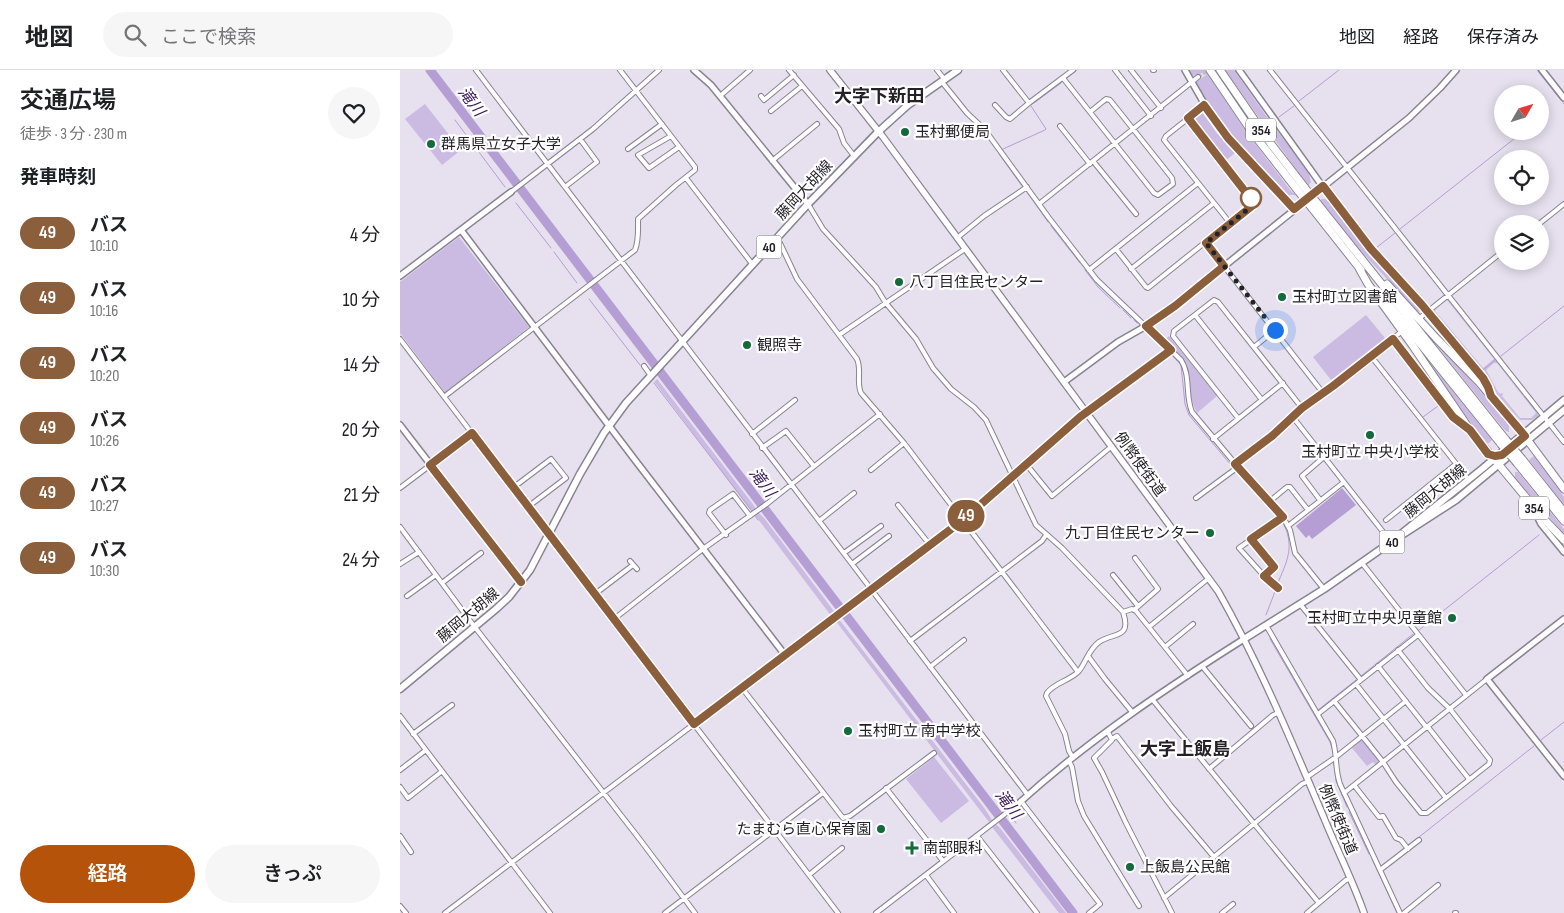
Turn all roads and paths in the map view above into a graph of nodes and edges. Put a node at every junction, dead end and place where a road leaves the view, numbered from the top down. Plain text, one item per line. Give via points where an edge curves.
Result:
1 (476, 70) edge
2 (620, 70) edge
3 (659, 70) edge
4 (694, 70) edge
5 (750, 70) edge
6 (789, 70) edge
7 (830, 70) edge
8 (937, 70) edge
9 (958, 70) edge
10 (1003, 70) edge
11 (1073, 70) edge
12 (1115, 70) edge
13 (1132, 70) edge
14 (1185, 70) edge
15 (1210, 70) edge
16 (1220, 70) edge
17 (1239, 70) edge
18 (1270, 70) edge
19 (1456, 70) edge
20 (1542, 70) edge
21 (794, 75) junction
22 (1198, 77) tunnel mouth
23 (1063, 78) junction
24 (943, 81) junction
25 (1192, 82) junction
26 (802, 86) junction
27 (636, 90) junction
28 (720, 96) junction
29 (761, 96) dead end
30 (1564, 98) edge
31 (1029, 103) junction
32 (995, 105) dead end
33 (1204, 105) junction
34 (1161, 108) junction
35 (771, 111) dead end
36 (1090, 112) junction
37 (1151, 116) junction
38 (1188, 118) junction
39 (662, 124) junction
40 (816, 124) dead end
41 (1060, 126) dead end
42 (1134, 129) junction
43 (878, 132) junction
44 (671, 136) junction
45 (580, 139) junction
46 (1115, 144) junction
47 (679, 147) junction
48 (628, 149) dead end
49 (854, 156) junction
50 (772, 161) junction
51 (1091, 162) junction
52 (547, 164) junction
53 (1347, 167) junction
54 (686, 178) junction
55 (1198, 183) junction
56 (1323, 186) junction
57 (565, 187) junction
58 (1027, 187) junction
59 (1302, 190) junction
60 (512, 191) joint
61 (1214, 203) junction
62 (808, 204) junction
63 (1039, 204) junction
64 (1564, 204) edge
65 (1294, 209) junction
66 (1136, 214) dead end
67 (1549, 216) edge
68 (1230, 223) junction
69 (461, 230) junction
70 (957, 238) junction
71 (776, 239) junction
72 (1206, 243) junction
73 (965, 249) junction
74 (1116, 249) junction
75 (1494, 258) edge
76 (622, 261) junction
77 (752, 265) junction
78 (1224, 266) junction
79 (1362, 266) junction
80 (1131, 269) junction
81 (1089, 270) junction
82 (400, 276) edge
83 (1448, 295) junction
84 (885, 302) junction
85 (1428, 311) junction
86 (1195, 316) junction
87 (1421, 317) dead end
88 (1146, 326) junction
89 (535, 327) junction
90 (1275, 330) junction
91 (1401, 332) dead end
92 (839, 335) junction
93 (400, 338) edge
94 (1393, 339) junction
95 (683, 342) junction
96 (1254, 347) junction
97 (1171, 350) junction
98 (1371, 356) junction
99 (644, 366) dead end
100 (652, 375) junction
101 (1064, 382) junction
102 (1282, 383) junction
103 (1323, 392) junction
104 (445, 396) junction
105 (1491, 396) junction
106 (795, 400) dead end
107 (1262, 400) junction
108 (1564, 402) edge
109 (1302, 408) junction
110 (1564, 410) edge
111 (1086, 412) junction
112 (880, 414) junction
113 (1292, 416) junction
114 (1238, 418) junction
115 (1546, 419) junction
116 (609, 425) junction
117 (400, 426) edge
118 (1470, 430) junction
119 (472, 433) junction
120 (752, 434) junction
121 (1213, 438) junction
122 (1526, 440) junction
123 (1564, 442) edge
124 (904, 443) junction
125 (1112, 446) junction
126 (762, 448) junction
127 (1324, 457) junction
128 (1495, 460) junction
129 (1519, 461) junction
130 (1026, 464) junction
131 (1456, 464) junction
132 (430, 465) junction
133 (814, 465) junction
134 (1236, 466) junction
135 (871, 470) dead end
136 (1554, 475) junction
137 (1012, 476) junction
138 (1344, 482) junction
139 (1564, 482) edge
140 (1471, 483) junction
141 (791, 484) junction
142 (514, 487) junction
143 (400, 488) edge
144 (1564, 489) edge
145 (854, 493) dead end
146 (1196, 498) dead end
147 (1320, 500) junction
148 (1269, 502) junction
149 (898, 504) dead end
150 (1532, 505) junction
151 (529, 506) junction
152 (1308, 510) junction
153 (1564, 512) edge
154 (750, 516) junction
155 (1283, 517) junction
156 (963, 520) junction
157 (1386, 520) dead end
158 (819, 521) junction
159 (1564, 521) edge
160 (881, 526) dead end
161 (1288, 526) junction
162 (400, 527) edge
163 (549, 534) junction
164 (726, 534) junction
165 (1046, 535) junction
166 (889, 536) dead end
167 (1251, 539) junction
168 (1564, 540) edge
169 (1391, 542) junction
170 (930, 545) junction
171 (703, 550) junction
172 (419, 552) junction
173 (1564, 552) edge
174 (482, 553) dead end
175 (844, 553) junction
176 (1135, 558) dead end
177 (1362, 563) junction
178 (400, 564) edge
179 (852, 564) junction
180 (637, 570) dead end
181 (1001, 571) junction
182 (436, 575) junction
183 (1113, 575) dead end
184 (1264, 576) junction
185 (1209, 578) junction
186 (442, 582) junction
187 (521, 582) junction
188 (1276, 588) dead end
189 (1324, 589) junction
190 (872, 590) junction
191 (595, 594) junction
192 (408, 596) dead end
193 (1300, 604) junction
194 (1138, 606) junction
195 (1134, 610) junction
196 (1123, 612) junction
197 (614, 619) junction
198 (1564, 619) edge
199 (1192, 624) dead end
200 (1266, 625) junction
201 (474, 626) junction
202 (1149, 627) junction
203 (1418, 635) junction
204 (1244, 639) junction
205 (964, 640) dead end
206 (910, 641) junction
207 (1165, 647) junction
208 (1398, 650) junction
209 (785, 655) junction
210 (1088, 656) junction
211 (1202, 666) junction
212 (1378, 666) junction
213 (930, 667) junction
214 (1078, 672) junction
215 (1188, 676) junction
216 (1487, 679) junction
217 (1361, 680) junction
218 (1356, 684) junction
219 (742, 688) junction
220 (400, 689) edge
221 (1466, 695) junction
222 (1152, 699) junction
223 (1334, 701) junction
224 (1406, 701) junction
225 (452, 705) dead end
226 (1450, 709) junction
227 (1133, 713) junction
228 (1278, 713) junction
229 (1318, 714) junction
230 (400, 716) edge
231 (1384, 720) junction
232 (694, 724) junction
233 (1251, 726) dead end
234 (1427, 728) junction
235 (1108, 732) junction
236 (414, 734) junction
237 (1362, 736) junction
238 (1112, 739) junction
239 (1405, 745) junction
240 (426, 750) junction
241 (934, 753) dead end
242 (1336, 757) junction
243 (1071, 759) junction
244 (1383, 762) junction
245 (1209, 769) junction
246 (400, 770) edge
247 (441, 772) junction
248 (1564, 776) edge
249 (1308, 779) junction
250 (1469, 779) junction
251 (1354, 785) junction
252 (400, 787) edge
253 (886, 788) junction
254 (603, 792) junction
255 (823, 793) junction
256 (1344, 793) junction
257 (1028, 794) junction
258 (1446, 798) junction
259 (1019, 802) junction
260 (1254, 824) junction
261 (775, 830) junction
262 (400, 836) edge
263 (977, 836) junction
264 (1419, 840) dead end
265 (842, 848) dead end
266 (1408, 849) junction
267 (411, 852) dead end
268 (1214, 858) junction
269 (943, 862) junction
270 (511, 863) junction
271 (1380, 870) junction
272 (809, 874) junction
273 (926, 875) junction
274 (1350, 879) junction
275 (1438, 884) dead end
276 (684, 898) junction
277 (1164, 898) junction
278 (1319, 903) junction
279 (1233, 904) dead end
280 (400, 906) edge
281 (1139, 906) dead end
282 (406, 913) edge
283 (445, 913) edge
284 (550, 913) edge
285 (665, 913) edge
286 (695, 913) edge
287 (838, 913) edge
288 (876, 913) edge
289 (954, 913) edge
290 (1037, 913) edge
291 (1089, 913) edge
292 (1172, 913) edge
293 (1222, 913) edge
294 (1307, 913) edge
295 (1364, 913) edge
296 (1402, 913) edge

1 - 52 street
2 - 27 street
3 - 27 street
4 - 28 street
5 - 28 street
6 - 21 street
7 - 43 main road, 例幣使街道
8 - 24 street
9 - 24 main road, 藤岡大胡線 / 40
10 - 31 street
11 - 23 street
12 - 37 street
13 - 34 street
14 - 25 street
15 - 59 highway, 354 via 1252,132
16 - 59 highway, 354
17 - 56 street
18 - 53 street
19 - 53 street via 1409,118
20 - 30 street
21 - 26 street
21 - 29 street via 764,100
22 - 25 street
23 - 31 street
23 - 36 street
24 - 43 main road, 藤岡大胡線 / 40 via 908,105
24 - 58 street
25 - 33 street
25 - 34 street
26 - 35 street
26 - 49 street via 839,129
27 - 39 street
27 - 45 street
28 - 50 street
31 - 32 street via 1010,119
33 - 38 street
33 - 65 street via 1228,138
34 - 37 street
36 - 42 street via 1108,99
36 - 46 street
37 - 42 street
38 - 55 street via 1164,138
38 - 68 street via 1254,202
39 - 44 street
39 - 48 street
40 - 50 street
41 - 51 street
42 - 46 street
42 - 46 street via 1173,180 1166,190 1155,194
43 - 49 main road, 藤岡大胡線 / 40
43 - 70 main road, 例幣使街道
44 - 47 street
44 - 47 street via 638,155 649,168
45 - 52 street
45 - 57 street via 597,162
46 - 51 street
47 - 54 street via 695,168
49 - 62 main road, 藤岡大胡線 / 40
50 - 62 street
51 - 63 street
51 - 66 street
52 - 57 street
52 - 60 street
53 - 56 street
53 - 83 street
54 - 76 street via 638,219 638,244
54 - 77 street
55 - 61 street
55 - 74 street
56 - 65 street
56 - 85 street via 1371,249
57 - 76 street
58 - 63 street
58 - 70 street
59 - 79 highway, 354, bridge
60 - 69 street
61 - 68 street
61 - 80 street
62 - 71 main road, 藤岡大胡線 / 40
62 - 84 street via 823,229 876,286
63 - 81 street
64 - 67 street
65 - 78 street
68 - 72 street
69 - 82 street
69 - 89 street
70 - 73 main road, 例幣使街道
71 - 77 main road, 藤岡大胡線 / 40
71 - 92 street via 797,279
72 - 78 street
72 - 80 street via 1148,288
73 - 84 street
73 - 101 main road, 例幣使街道
74 - 80 street
74 - 81 street
75 - 83 street
76 - 89 street
76 - 95 street
77 - 95 main road, 藤岡大胡線 / 40
78 - 88 street
78 - 90 street
79 - 105 highway, 354 via 1383,279
79 - 118 highway, 354 via 1368,284
79 - 129 highway, 354, bridge
81 - 88 street
83 - 85 street
83 - 115 street
84 - 92 street
84 - 137 street via 916,339 939,375 986,420
85 - 87 street
85 - 105 street via 1483,378
86 - 96 street via 1217,300
86 - 107 street
86 - 114 street via 1174,331 1173,336
88 - 97 street
88 - 101 street
89 - 104 street
89 - 116 street
90 - 96 street
90 - 103 street
91 - 94 street
92 - 112 street via 859,363 859,390
93 - 104 street
94 - 98 street
94 - 118 street via 1453,417
95 - 100 main road, 藤岡大胡線 / 40
95 - 120 street
96 - 102 street
97 - 111 street
97 - 121 street via 1185,366 1192,412
98 - 103 street
98 - 131 street
99 - 100 street
100 - 116 main road, 藤岡大胡線 / 40
101 - 111 main road, 例幣使街道
102 - 107 street
102 - 109 street
103 - 109 street
104 - 119 street
105 - 122 highway, 354
106 - 120 street
107 - 114 street
108 - 115 main road
109 - 113 street
110 - 115 main road, 藤岡大胡線 / 40
111 - 125 main road, 例幣使街道
111 - 130 street
112 - 124 street
112 - 133 street
113 - 127 street
113 - 134 street
114 - 121 street
115 - 122 main road, 藤岡大胡線 / 40
115 - 123 street
116 - 163 main road, 藤岡大胡線 / 40
116 - 171 street
117 - 132 street
118 - 128 highway, 354
119 - 132 street
119 - 142 street
120 - 126 street
121 - 134 street
122 - 128 main road, 藤岡大胡線 / 40
122 - 128 main road, 藤岡大胡線 / 40
122 - 136 highway, 354
124 - 135 street
124 - 156 street
125 - 130 street via 1052,496
125 - 185 main road, 例幣使街道
126 - 133 street via 786,430
126 - 141 street
127 - 138 street
127 - 147 street via 1302,476
128 - 140 main road, 藤岡大胡線 / 40
128 - 150 highway, 354
129 - 153 highway, 354
129 - 159 highway, 354
130 - 137 street
131 - 140 street
131 - 157 street
132 - 143 street
132 - 187 street
133 - 141 street
134 - 146 street
134 - 148 street
136 - 139 street
136 - 144 highway, 354
137 - 156 street
137 - 165 street via 1031,518
138 - 147 street
138 - 169 street
140 - 169 main road, 藤岡大胡線 / 40
140 - 169 main road, 藤岡大胡線 / 40 via 1438,512
141 - 154 street
141 - 158 street
142 - 151 street
142 - 151 street via 551,458 566,478
145 - 158 street
147 - 152 street
148 - 152 street via 1290,487
148 - 155 street
149 - 170 street
150 - 168 highway, 354
150 - 173 street via 1540,522
151 - 163 street
152 - 161 street
154 - 164 street
154 - 164 street via 734,495 730,495 709,512
155 - 161 street
155 - 167 street
156 - 170 street
156 - 181 street
158 - 175 street
160 - 175 street
161 - 189 street via 1295,553
162 - 172 street
163 - 187 main road, 藤岡大胡線 / 40
163 - 191 street
164 - 171 street
165 - 181 street
165 - 196 street
166 - 179 street
167 - 184 street via 1274,567
167 - 184 street via 1239,548
169 - 177 main road, 藤岡大胡線 / 40
170 - 190 street
171 - 197 street
171 - 209 street
172 - 178 street
172 - 182 street
174 - 186 street
175 - 179 street
176 - 194 street via 1158,590
177 - 189 main road, 藤岡大胡線 / 40
177 - 203 street
179 - 190 street
180 - 191 street via 632,563
181 - 206 street
181 - 214 street
182 - 186 street
182 - 192 street
183 - 194 street
184 - 188 street
185 - 202 street
185 - 204 main road, 例幣使街道
186 - 201 street
187 - 201 main road, 藤岡大胡線 / 40
189 - 193 main road, 藤岡大胡線 / 40
190 - 206 street
190 - 209 street
191 - 197 street
193 - 200 main road, 藤岡大胡線 / 40
193 - 217 street
194 - 195 street
195 - 196 street
195 - 202 street
196 - 210 street via 1124,630 1099,642
197 - 232 street
198 - 216 street
199 - 207 street
200 - 204 main road, 藤岡大胡線 / 40
200 - 229 street
201 - 220 main road, 藤岡大胡線 / 40
201 - 254 street
202 - 207 street
203 - 208 street
203 - 221 street
204 - 211 street
204 - 228 main road, 例幣使街道
205 - 213 street
206 - 213 street
207 - 215 street
208 - 212 street
208 - 226 street via 1428,688
209 - 219 street
210 - 214 street
210 - 227 street
211 - 215 street
211 - 233 street
212 - 217 street
212 - 224 street
213 - 257 street
214 - 243 street via 1049,690 1046,696 1065,734
215 - 222 street
216 - 221 street
216 - 248 street
217 - 218 street
218 - 223 street
218 - 231 street
219 - 232 street
219 - 255 street
221 - 226 street
222 - 227 street
222 - 245 street
223 - 229 street
223 - 237 street
224 - 231 street
224 - 234 street
225 - 236 street
226 - 234 street
226 - 250 street via 1490,760
227 - 235 street
228 - 245 street
228 - 249 main road, 例幣使街道
229 - 242 street via 1333,741
230 - 236 street
231 - 237 street
231 - 239 street
232 - 254 street
232 - 261 street
234 - 239 street
234 - 250 street
235 - 238 street
235 - 243 street
236 - 240 street
237 - 242 street
237 - 244 street
238 - 268 street via 1117,736
238 - 277 street via 1094,758
239 - 244 street
239 - 258 street
240 - 246 street
240 - 247 street
241 - 253 street
242 - 249 street
242 - 256 street via 1338,779
243 - 257 street
243 - 281 street via 1078,801 1084,816
244 - 251 street
244 - 258 street via 1421,813 1428,813
245 - 260 street
247 - 252 street via 408,798
247 - 270 street
249 - 260 street
249 - 274 main road, 例幣使街道
250 - 258 street
251 - 256 street
251 - 266 street
253 - 255 street via 846,819
253 - 269 street
254 - 270 street
254 - 276 street
255 - 261 street
256 - 271 street
257 - 259 street
259 - 263 street
259 - 291 street via 1100,904
260 - 268 street
260 - 278 street
261 - 272 street
261 - 276 street
262 - 267 street
263 - 269 street
263 - 290 street
264 - 266 street
265 - 272 street
266 - 271 street
268 - 277 street
269 - 273 street
270 - 283 street
270 - 284 street
271 - 296 street
272 - 287 street
273 - 288 street
273 - 289 street
274 - 278 street
274 - 295 main road, 例幣使街道
275 - 296 street
276 - 285 street
276 - 286 street
277 - 292 street
278 - 294 street
279 - 293 street
280 - 282 street

